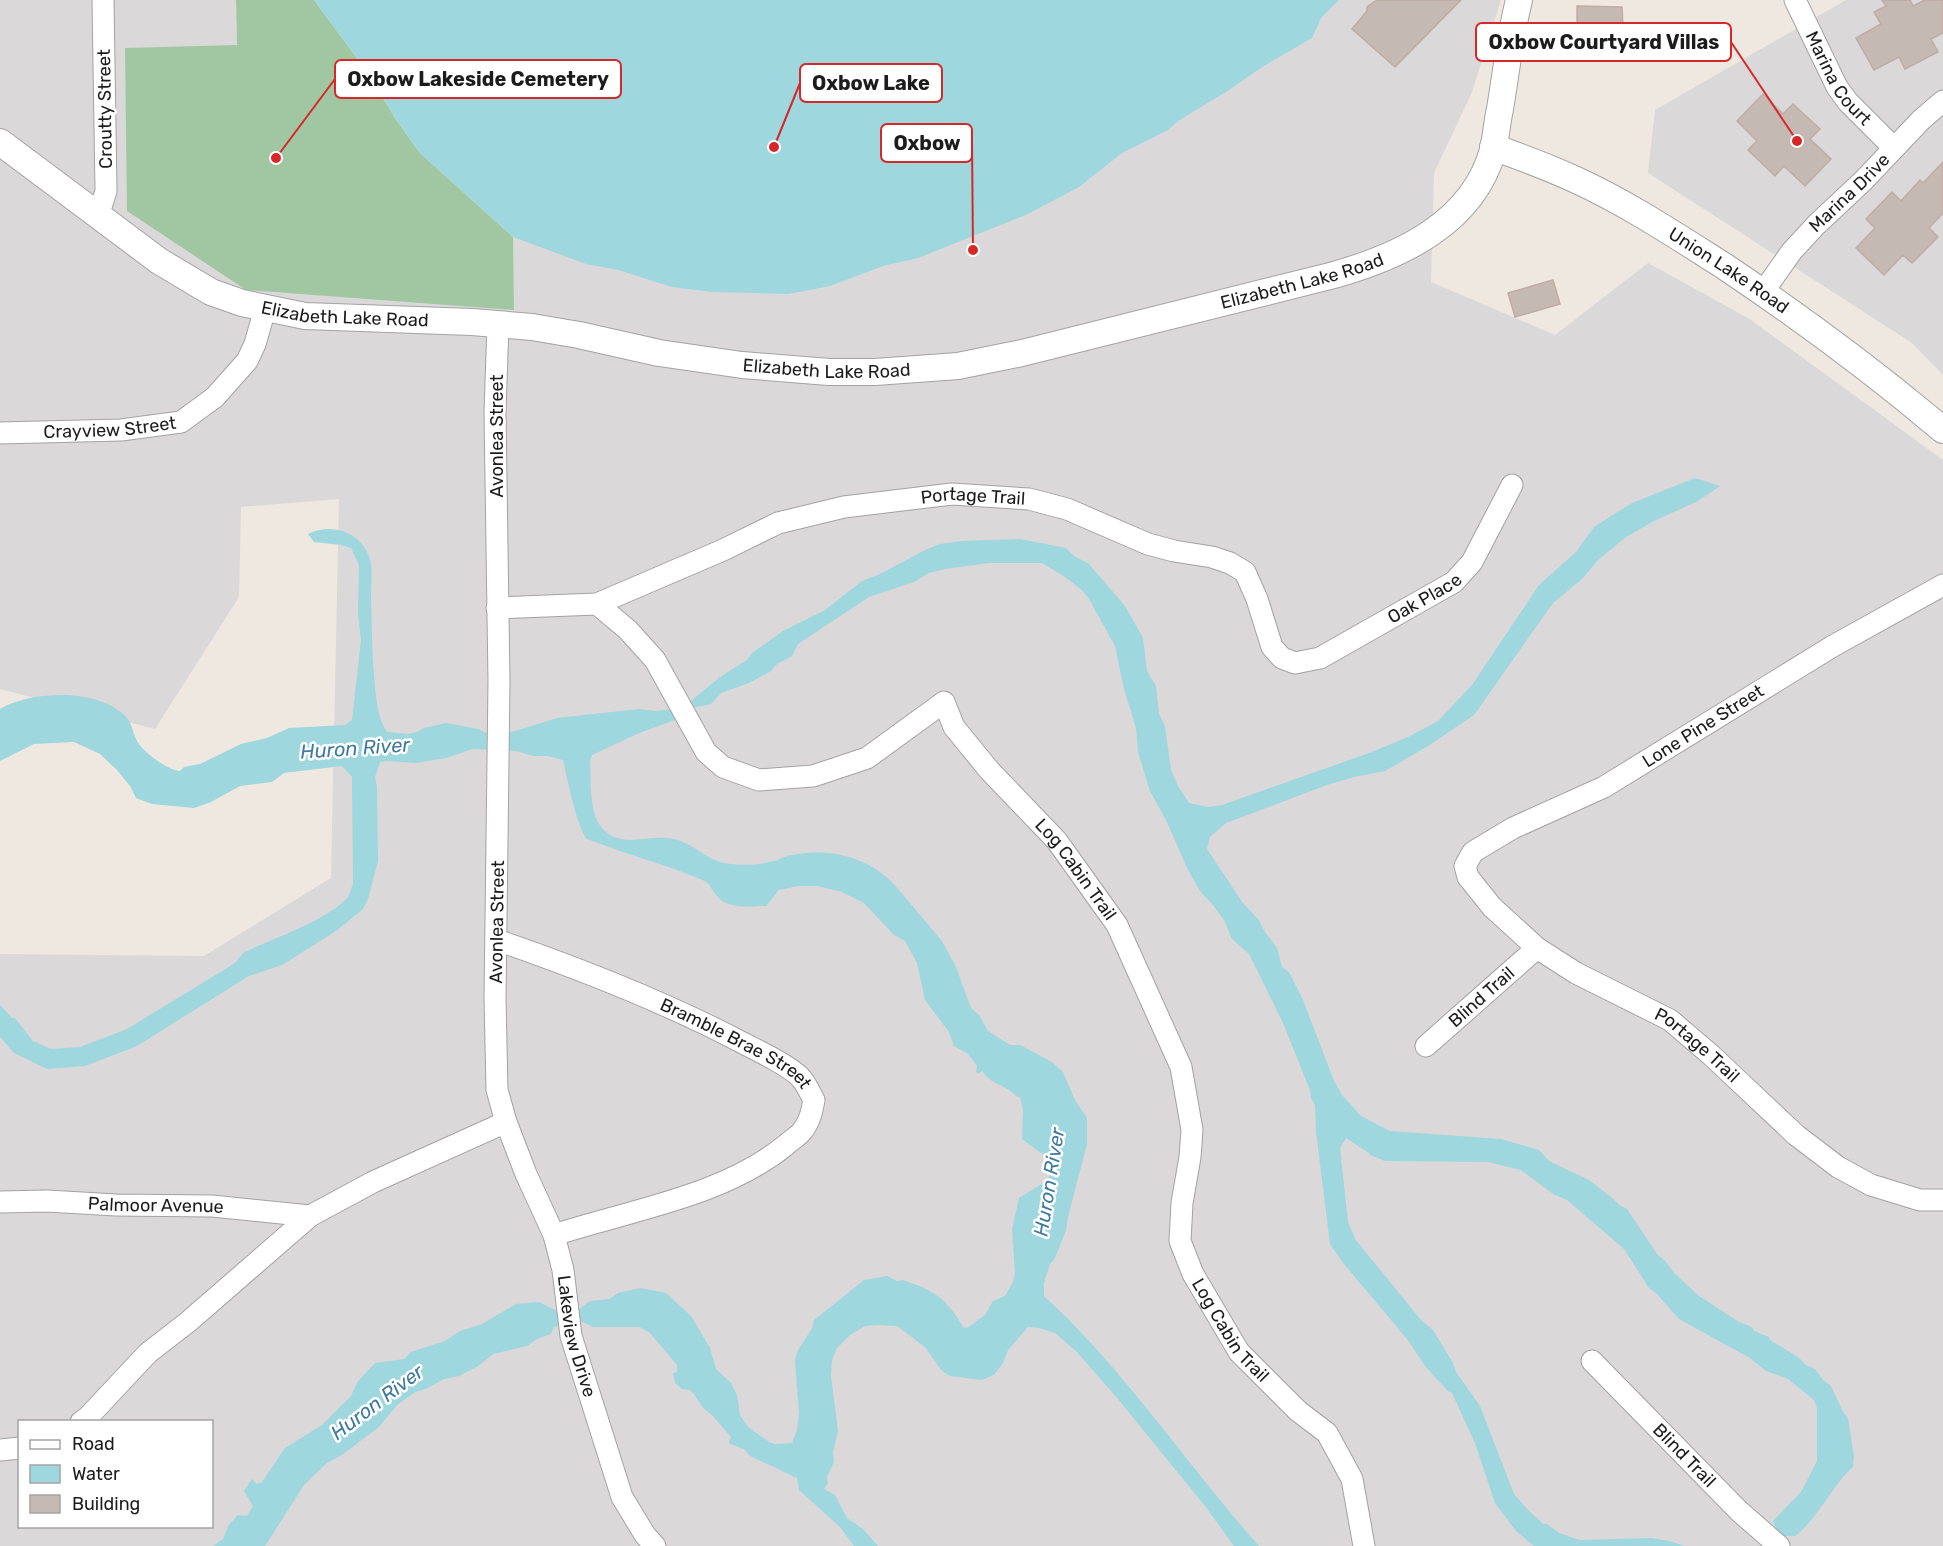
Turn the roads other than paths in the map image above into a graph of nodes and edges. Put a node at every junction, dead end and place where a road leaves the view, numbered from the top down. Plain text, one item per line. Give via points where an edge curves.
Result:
1 (103, 0) edge
2 (1519, 0) edge
3 (1794, 0) edge
4 (1943, 101) edge
5 (0, 142) edge
6 (1493, 147) junction
7 (1894, 148) junction
8 (98, 216) junction
9 (1763, 292) junction
10 (265, 309) junction
11 (498, 324) junction
12 (1943, 430) edge
13 (0, 433) edge
14 (1512, 485) dead end
15 (1943, 585) edge
16 (597, 604) junction
17 (497, 608) junction
18 (1295, 663) joint
19 (1465, 866) joint
20 (497, 940) junction
21 (1537, 948) junction
22 (1426, 1046) dead end
23 (507, 1122) junction
24 (1943, 1200) edge
25 (0, 1202) edge
26 (310, 1216) junction
27 (554, 1235) junction
28 (1592, 1361) dead end
29 (84, 1420) edge
30 (18, 1448) edge
31 (0, 1450) edge
32 (655, 1546) edge
33 (1364, 1546) edge
34 (1779, 1546) edge

1 - 8 street, Croutty Street via 106,191
2 - 6 street, Elizabeth Lake Road
3 - 7 street, Marina Court via 1837,87
4 - 7 street, Marina Drive
5 - 8 street, Elizabeth Lake Road
6 - 9 street, Union Lake Road via 1609,196
6 - 11 street, Elizabeth Lake Road via 1480,180 1459,207 1424,239 1390,256 1334,275 977,363 884,372 791,370 694,359 556,330
7 - 9 street, Marina Drive via 1792,251
8 - 10 street, Elizabeth Lake Road via 159,261 211,292
9 - 12 street, Union Lake Road via 1876,373
10 - 11 street, Elizabeth Lake Road via 317,317
10 - 13 street, Crayview Street via 247,361 215,397 181,422 121,430
11 - 17 street, Avonlea Street
14 - 18 street, Oak Place via 1473,562 1454,582 1320,658
15 - 19 street, Lone Pine Street via 1805,663 1604,787 1513,828 1473,852
16 - 17 street
16 - 18 street, Portage Trail via 778,523 844,507 952,494 1029,499 1067,508 1148,544 1212,557 1245,572 1272,647 1282,658
16 - 33 street, Log Cabin Trail via 655,660 706,752 723,767 759,780 813,776 867,758 944,702 954,727 1057,841 1117,925 1181,1067 1192,1130 1180,1241 1193,1274 1239,1352 1298,1411 1327,1433 1352,1479
17 - 20 street, Avonlea Street
19 - 21 street, Portage Trail via 1468,877 1492,907
20 - 23 street, Avonlea Street via 497,1090
20 - 27 street, Bramble Brae Street via 654,999 723,1032 800,1077 814,1100 811,1118 802,1131 772,1156 736,1176 639,1211
21 - 22 street, Blind Trail
21 - 24 street, Portage Trail via 1576,973 1670,1020 1796,1135 1838,1167 1871,1185 1920,1200
23 - 26 street via 382,1178
23 - 27 street, Lakeview Drive
25 - 26 street, Palmoor Avenue via 212,1206
26 - 29 street via 148,1353
27 - 32 street, Lakeview Drive via 563,1270 571,1336 622,1497
28 - 34 street, Blind Trail via 1739,1511
30 - 31 street

